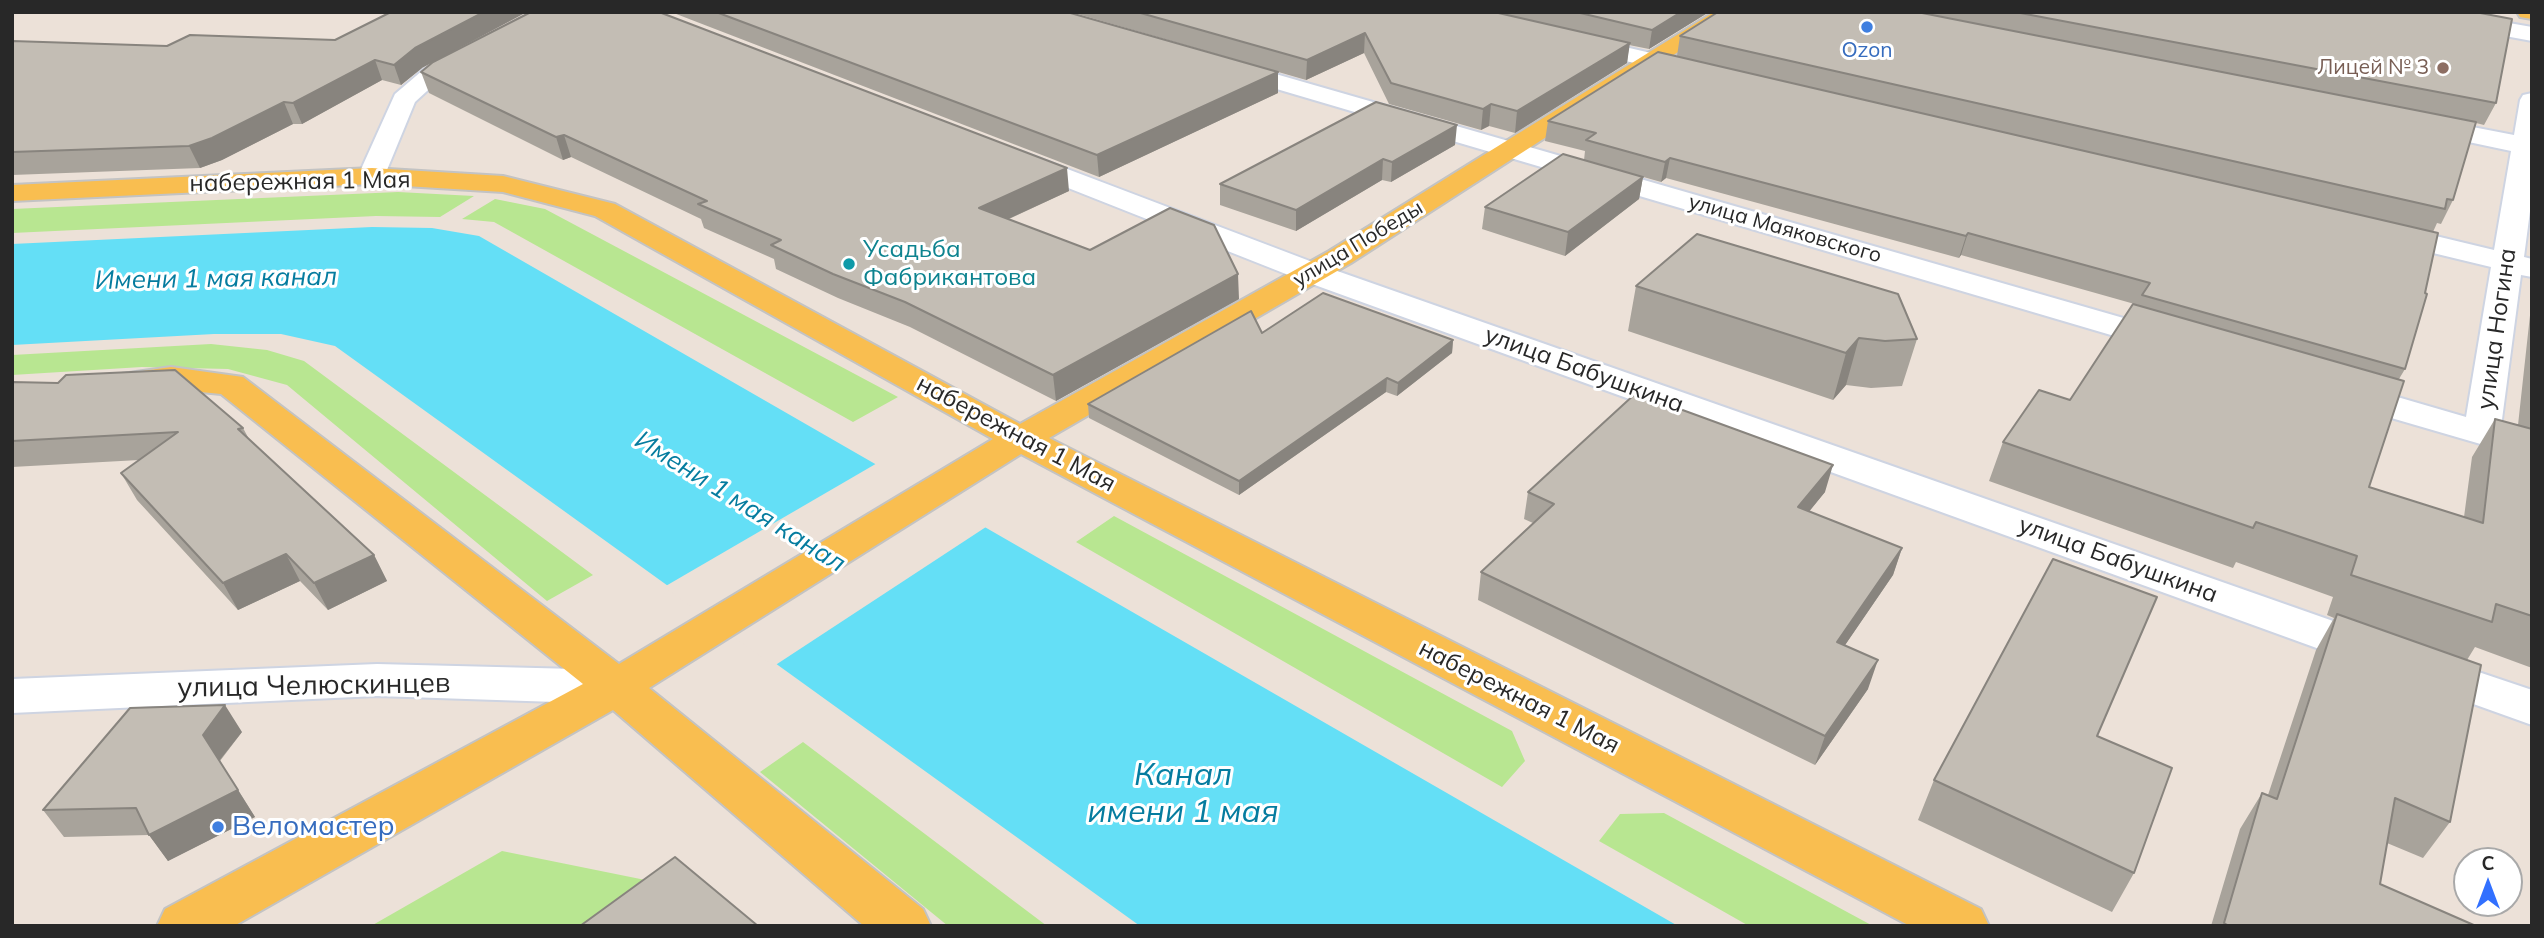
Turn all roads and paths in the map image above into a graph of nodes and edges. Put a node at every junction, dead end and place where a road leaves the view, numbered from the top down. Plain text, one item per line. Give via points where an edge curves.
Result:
1 (550, 12) edge
2 (1729, 12) edge
3 (2408, 12) edge
4 (2532, 34) edge
5 (1556, 37) edge
6 (1194, 58) edge
7 (1654, 60) junction
8 (1711, 74) edge
9 (2532, 100) edge
10 (2392, 119) edge
11 (2528, 146) edge
12 (995, 149) edge
13 (1511, 149) junction
14 (372, 176) junction
15 (12, 193) edge
16 (2358, 226) edge
17 (2519, 265) edge
18 (1312, 272) junction
19 (2189, 348) edge
20 (105, 382) edge
21 (2322, 387) edge
22 (2482, 433) junction
23 (1021, 439) junction
24 (2532, 448) edge
25 (616, 687) junction
26 (12, 696) edge
27 (2532, 708) edge
28 (185, 926) edge
29 (903, 926) edge
30 (1961, 926) edge

1 - 14 street via 431,75 404,99
2 - 7 main road, улица Победы
3 - 4 street
5 - 7 street
6 - 13 street, улица Маяковского
7 - 8 street
7 - 13 main road, улица Победы
9 - 11 street, улица Ногина
10 - 11 street
11 - 17 street, улица Ногина
12 - 18 street, улица Бабушкина
13 - 18 main road, улица Победы
13 - 19 street, улица Маяковского
14 - 15 main road, набережная 1 Мая
14 - 23 main road, набережная 1 Мая via 503,184 606,210
16 - 17 street
17 - 22 street, улица Ногина
18 - 23 main road, улица Победы
18 - 27 street, улица Бабушкина
20 - 25 main road via 171,378 231,384
21 - 22 street
22 - 24 street
23 - 25 main road, улица Победы
23 - 30 main road, набережная 1 Мая
25 - 26 street, улица Челюскинцев via 377,680
25 - 28 main road, улица Победы
25 - 29 main road

